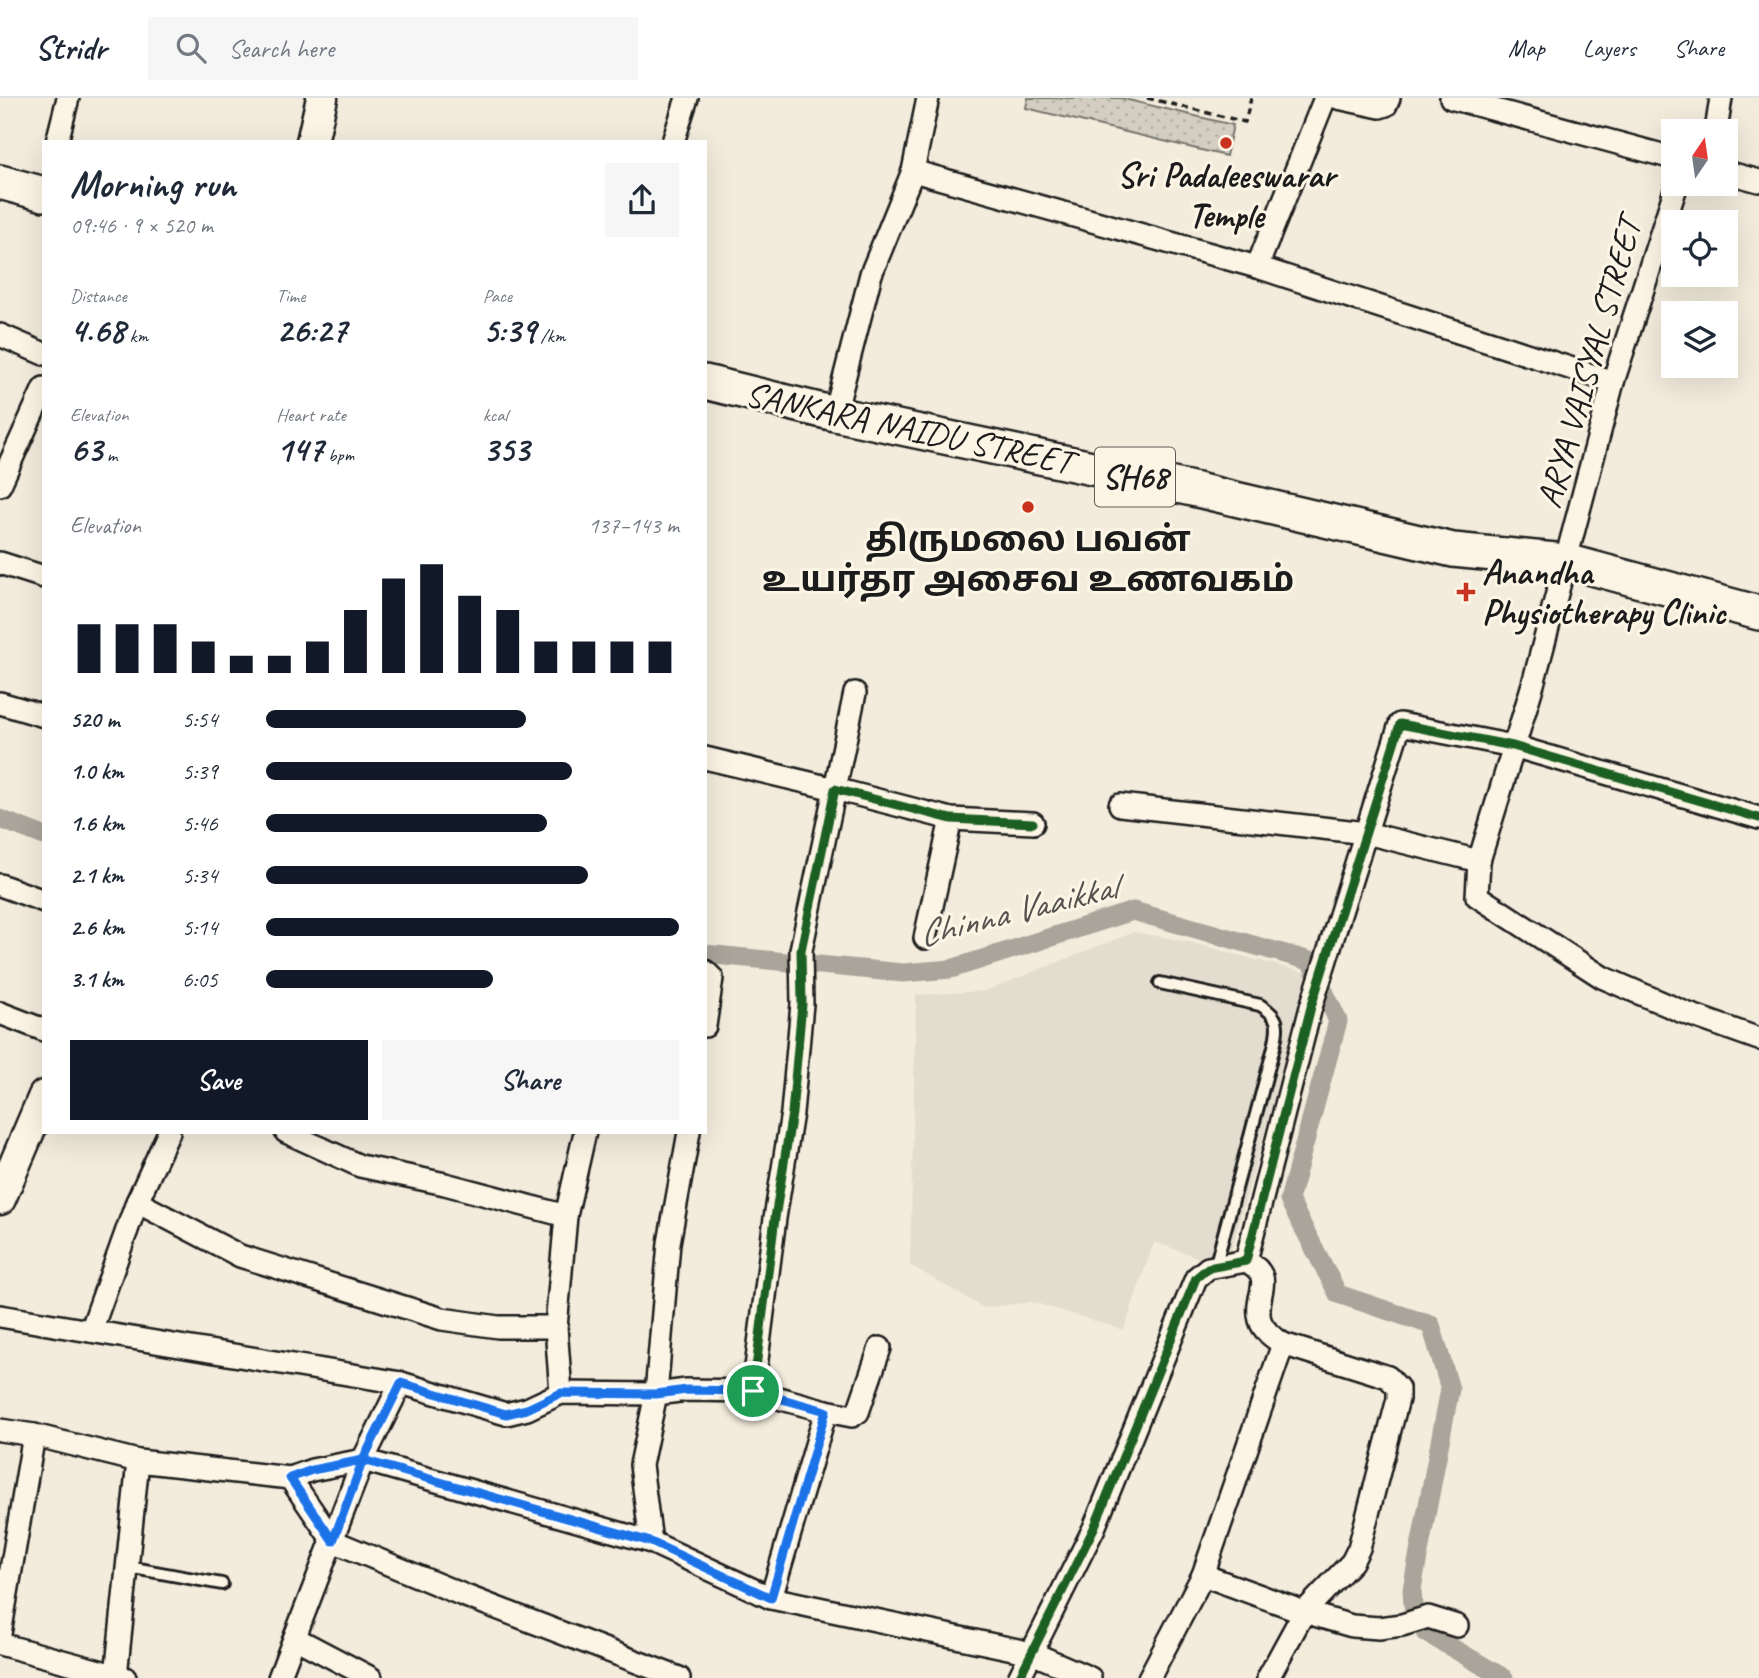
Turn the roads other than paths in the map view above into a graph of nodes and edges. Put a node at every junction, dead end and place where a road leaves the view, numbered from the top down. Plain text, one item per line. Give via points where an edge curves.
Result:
1 (68, 98) edge
2 (322, 98) edge
3 (687, 98) edge
4 (929, 98) edge
5 (1325, 98) edge
6 (1338, 98) edge
7 (1389, 98) edge
8 (1451, 98) edge
9 (1721, 98) edge
10 (1497, 104) edge
11 (1718, 119) edge
12 (58, 140) edge
13 (312, 140) edge
14 (674, 140) edge
15 (1661, 154) edge
16 (914, 171) junction
17 (1738, 175) edge
18 (1759, 181) edge
19 (0, 182) edge
20 (42, 192) edge
21 (1674, 196) edge
22 (1257, 267) junction
23 (0, 335) edge
24 (42, 353) edge
25 (707, 382) edge
26 (1613, 382) junction
27 (42, 398) edge
28 (835, 414) junction
29 (37, 423) edge
30 (0, 485) edge
31 (1566, 561) junction
32 (0, 563) edge
33 (42, 576) edge
34 (1759, 613) edge
35 (855, 694) dead end
36 (0, 703) edge
37 (42, 715) edge
38 (1513, 746) junction
39 (707, 758) edge
40 (835, 789) junction
41 (1120, 805) dead end
42 (1759, 818) edge
43 (951, 819) junction
44 (1032, 823) dead end
45 (1366, 833) junction
46 (1479, 861) junction
47 (0, 885) edge
48 (42, 900) edge
49 (925, 938) dead end
50 (707, 973) edge
51 (1160, 983) dead end
52 (707, 1012) edge
53 (0, 1013) edge
54 (42, 1029) edge
55 (1759, 1039) edge
56 (42, 1099) edge
57 (168, 1134) edge
58 (290, 1134) edge
59 (584, 1134) edge
60 (689, 1134) edge
61 (8, 1155) edge
62 (0, 1199) edge
63 (137, 1202) junction
64 (566, 1216) junction
65 (1245, 1261) junction
66 (1214, 1267) junction
67 (0, 1316) edge
68 (556, 1327) junction
69 (91, 1331) junction
70 (1283, 1344) junction
71 (880, 1348) dead end
72 (401, 1383) junction
73 (753, 1391) junction
74 (561, 1393) junction
75 (656, 1394) junction
76 (826, 1411) junction
77 (0, 1430) edge
78 (34, 1435) junction
79 (363, 1460) junction
80 (138, 1461) junction
81 (290, 1478) junction
82 (333, 1541) junction
83 (651, 1542) junction
84 (128, 1567) junction
85 (1203, 1575) junction
86 (222, 1584) dead end
87 (771, 1598) junction
88 (1304, 1612) junction
89 (1457, 1626) dead end
90 (0, 1634) edge
91 (295, 1638) junction
92 (0, 1644) edge
93 (1032, 1653) junction
94 (120, 1677) edge
95 (279, 1678) edge
96 (371, 1678) edge
97 (679, 1678) edge
98 (1020, 1678) edge
99 (1090, 1678) edge
100 (1149, 1678) edge
101 (1268, 1678) edge

1 - 12 street
2 - 13 street
3 - 14 street
4 - 16 street
5 - 22 street
6 - 7 street via 1380,107
8 - 10 street
9 - 11 street
10 - 15 street
16 - 22 street
16 - 28 street via 871,274
17 - 18 street
19 - 20 main road
21 - 26 street, ARYA VAISYAL STREET
22 - 26 street
23 - 24 street
25 - 28 main road, SANKARA NAIDU STREET / SH68
26 - 31 street, ARYA VAISYAL STREET
27 - 29 street
28 - 31 main road, SANKARA NAIDU STREET / SH68 via 1453,550
29 - 30 street
31 - 34 main road, SH68
31 - 38 street, ARYA VAISYAL STREET
32 - 33 street
35 - 40 street
36 - 37 street
38 - 42 street
38 - 45 street via 1399,724
38 - 46 street, ARYA VAISYAL STREET
39 - 40 street
40 - 43 street
40 - 73 street via 801,950 802,1004 792,1113
41 - 45 street
43 - 44 street
43 - 49 street
45 - 46 street
45 - 65 street via 1311,1007
46 - 55 street, ARYA VAISYAL STREET via 1477,896 1602,977
47 - 48 street
50 - 52 street via 712,978
51 - 66 lane via 1260,1005 1277,1021 1275,1047
53 - 54 street
56 - 61 street
57 - 63 street
58 - 64 street via 360,1166
59 - 64 street
60 - 75 street via 668,1243
61 - 62 street
63 - 68 street via 240,1256 442,1319 498,1327
63 - 69 street
64 - 68 street
65 - 66 street
65 - 70 street via 1257,1267 1264,1278 1260,1321
66 - 93 street via 1196,1278 1094,1528
67 - 69 street
68 - 74 street
69 - 72 street
70 - 85 street
70 - 88 street via 1388,1377 1398,1388 1359,1548 1352,1562
71 - 76 street via 859,1412 852,1416
72 - 74 street via 506,1414
72 - 79 street
73 - 75 street
73 - 76 street
74 - 75 street
75 - 83 street via 642,1465
76 - 87 street
77 - 78 street
78 - 80 street
78 - 90 street
79 - 81 street
79 - 82 street
79 - 83 street
80 - 81 street
80 - 84 street
81 - 82 street
82 - 91 street
82 - 97 street
83 - 87 street
84 - 86 lane
84 - 94 street
85 - 88 street
85 - 100 street
87 - 93 street
88 - 89 street via 1352,1626 1379,1628 1428,1617
88 - 101 street
91 - 95 street
91 - 96 street
92 - 94 street
93 - 98 street
93 - 99 street

